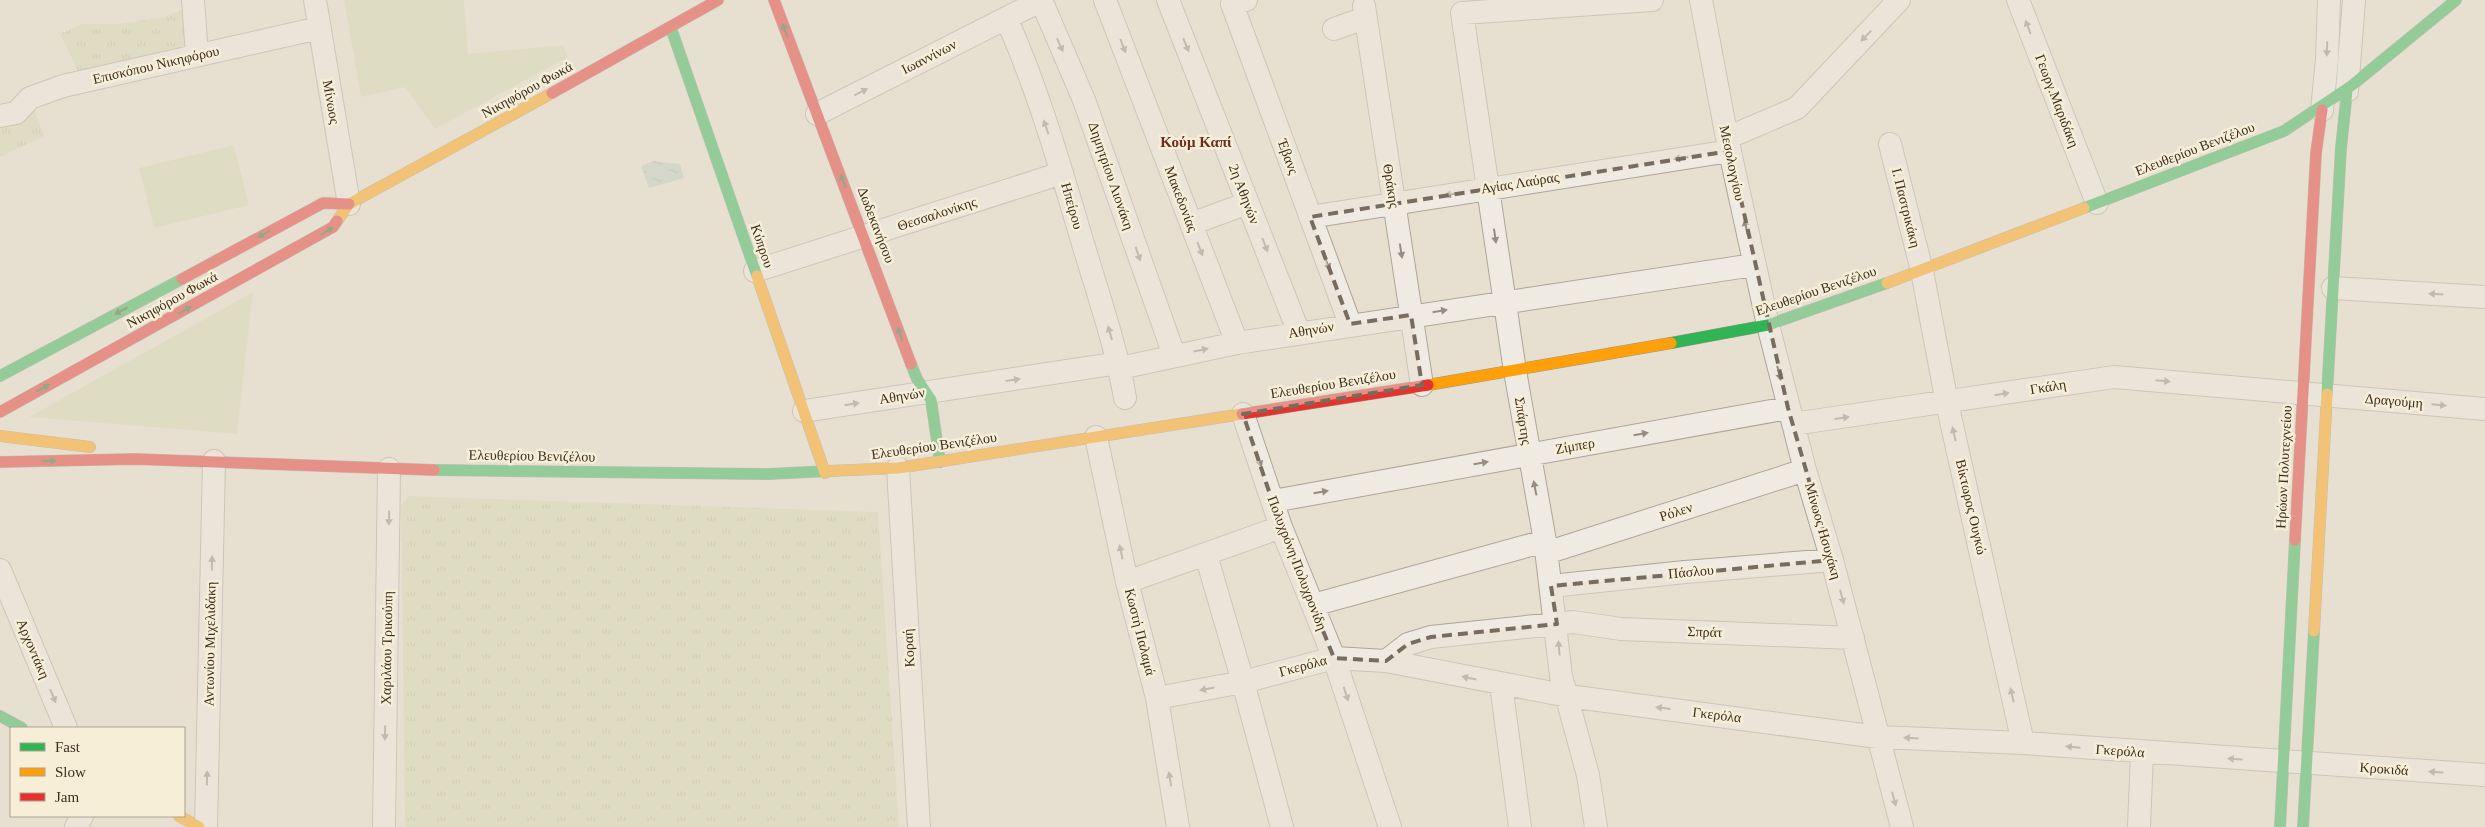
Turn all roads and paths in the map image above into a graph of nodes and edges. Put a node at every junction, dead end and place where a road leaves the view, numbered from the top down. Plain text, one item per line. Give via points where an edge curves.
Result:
1 (193, 0) edge
2 (315, 0) edge
3 (718, 0) edge
4 (774, 0) edge
5 (1041, 0) edge
6 (1105, 0) edge
7 (1168, 0) edge
8 (1246, 0) edge
9 (1652, 0) edge
10 (1701, 0) edge
11 (2018, 0) edge
12 (2329, 0) edge
13 (2354, 0) edge
14 (2456, 0) edge
15 (1890, 4) edge
16 (1011, 10) edge
17 (319, 28) junction
18 (671, 28) junction
19 (1334, 29) dead end
20 (197, 55) junction
21 (2347, 91) junction
22 (2322, 110) junction
23 (817, 114) junction
24 (0, 116) edge
25 (1890, 144) dead end
26 (1728, 145) junction
27 (1062, 173) junction
28 (1488, 188) junction
29 (1248, 203) junction
30 (1394, 203) junction
31 (2097, 203) junction
32 (349, 204) junction
33 (1310, 217) junction
34 (1191, 224) junction
35 (865, 237) junction
36 (1754, 265) junction
37 (755, 271) junction
38 (1922, 271) junction
39 (2333, 288) junction
40 (2485, 297) edge
41 (1504, 301) junction
42 (1411, 315) junction
43 (1350, 324) junction
44 (1768, 325) junction
45 (1299, 333) junction
46 (1236, 342) junction
47 (1174, 355) junction
48 (1119, 366) junction
49 (1515, 371) junction
50 (0, 376) edge
51 (1422, 386) junction
52 (926, 392) junction
53 (2304, 393) junction
54 (2328, 395) junction
55 (1125, 398) dead end
56 (1948, 403) junction
57 (2485, 410) edge
58 (804, 411) junction
59 (0, 412) edge
60 (1243, 414) junction
61 (1791, 416) junction
62 (0, 436) edge
63 (1096, 437) junction
64 (1528, 454) junction
65 (135, 459) junction
66 (214, 461) junction
67 (0, 462) edge
68 (940, 462) junction
69 (898, 468) junction
70 (390, 469) junction
71 (1805, 470) junction
72 (825, 473) junction
73 (1273, 501) junction
74 (1281, 528) junction
75 (1546, 547) junction
76 (1206, 555) junction
77 (1832, 560) junction
78 (0, 570) edge
79 (1127, 582) junction
80 (1551, 586) junction
81 (1313, 605) junction
82 (1557, 624) junction
83 (1853, 638) junction
84 (1334, 658) junction
85 (1386, 661) junction
86 (1243, 682) junction
87 (1501, 685) junction
88 (1568, 696) junction
89 (1157, 698) junction
90 (0, 716) edge
91 (20, 727) edge
92 (66, 727) edge
93 (1878, 737) junction
94 (2023, 743) junction
95 (2142, 752) junction
96 (2284, 762) junction
97 (2307, 764) junction
98 (2485, 775) edge
99 (181, 817) edge
100 (199, 827) edge
101 (206, 827) edge
102 (384, 827) edge
103 (920, 827) edge
104 (1178, 827) edge
105 (1282, 827) edge
106 (1390, 827) edge
107 (1520, 827) edge
108 (1596, 827) edge
109 (1902, 827) edge
110 (2139, 827) edge
111 (2280, 827) edge
112 (2303, 827) edge

1 - 20 street
2 - 17 street, Μίνωος
3 - 18 main road, Νικηφόρου Φωκά via 688,13
23 -> 4 main road, Δωδεκανήσου
5 - 16 street, Ιωαννίνων
5 -> 47 street, Δημητρίου Λιονάκη via 1084,100
6 -> 34 street, Μακεδονίας
7 -> 29 street, 2η Αθηνών
8 - 33 street, Έβανς via 1232,4
9 - 28 street, Σπάρτης via 1462,13
10 - 26 street, Μεσολογγίου
31 -> 11 street, Γεωργ.Μαριδάκη
12 -> 22 street
13 - 21 street
14 - 21 main road, Ελευθερίου Βενιζέλου
15 -> 26 street, Αγίας Λαύρας via 1797,108
23 -> 16 street, Ιωαννίνων
27 -> 16 street, Ηπείρου via 1019,46
17 - 20 street, Επισκόπου Νικηφόρου
17 - 32 street, Μίνωος
18 - 32 main road, Νικηφόρου Φωκά
18 - 37 main road, Κύπρου
19 - 30 street, Θράκης via 1365,12
20 - 24 street, Επισκόπου Νικηφόρου via 63,86 30,98 16,112
21 - 22 main road, Ελευθερίου Βενιζέλου
21 - 39 main road via 2340,148
22 - 31 main road, Ελευθερίου Βενιζέλου via 2284,131
22 - 53 main road, Ηρώων Πολυτεχνείου via 2316,153
35 -> 23 main road, Δωδεκανήσου
25 - 38 street, Ι. Παστρικάκη
26 -> 28 street, Αγίας Λαύρας
36 -> 26 street, Μεσολογγίου
27 - 35 street, Θεσσαλονίκης
48 -> 27 street, Ηπείρου
28 -> 30 street, Αγίας Λαύρας
28 -> 41 street, Σπάρτης
29 - 34 street
29 -> 45 street, 2η Αθηνών
30 - 33 street, Αγίας Λαύρας
30 -> 42 street, Θράκης
31 - 38 main road, Ελευθερίου Βενιζέλου
32 -> 50 main road, Νικηφόρου Φωκά via 323,202
59 -> 32 main road, Νικηφόρου Φωκά via 334,227
33 -> 43 street, Έβανς
34 -> 46 street, Μακεδονίας
35 - 37 street, Θεσσαλονίκης
52 -> 35 main road, Δωδεκανήσου via 917,379
36 - 41 street, Αθηνών
36 - 44 street, Μεσολογγίου
37 - 58 main road, Κύπρου
38 - 44 main road, Ελευθερίου Βενιζέλου
38 - 56 street, Βίκτωρος Ουγκώ
40 -> 39 street
39 - 54 main road
42 -> 41 street, Αθηνών
41 - 49 street, Σπάρτης
42 - 43 street, Αθηνών
42 - 51 street, Θράκης
43 - 45 street, Αθηνών
44 - 49 main road, Ελευθερίου Βενιζέλου
44 -> 61 street, Μίνωος Ησυχάκη
45 - 46 street, Αθηνών
47 -> 46 street, Αθηνών
47 - 48 street, Αθηνών
52 -> 48 street, Αθηνών
48 - 55 street, Ηπείρου
49 - 51 main road, Ελευθερίου Βενιζέλου
49 - 64 street, Σπάρτης
51 - 60 main road, Ελευθερίου Βενιζέλου
58 -> 52 street, Αθηνών
52 - 68 main road, Δωδεκανήσου via 931,400
53 - 54 street, Δραγούμη
56 -> 53 street, Γκάλη via 2114,377
53 - 96 main road, Ηρώων Πολυτεχνείου
54 -> 57 street, Δραγούμη
54 - 97 main road
61 -> 56 street, Γκάλη
94 -> 56 street, Βίκτωρος Ουγκώ
58 - 72 main road, Κύπρου
60 - 63 main road, Ελευθερίου Βενιζέλου
60 -> 73 street, Πολυχρόνη Πολυχρονίδη
64 -> 61 street, Ζίμπερ
61 - 71 street, Μίνωος Ησυχάκη
62 - 65 main road, Ελευθερίου Βενιζέλου via 107,450
63 - 68 main road, Ελευθερίου Βενιζέλου
79 -> 63 street, Κωστή Παλαμά
73 -> 64 street, Ζίμπερ
75 -> 64 street, Σπάρτης
65 - 66 main road, Ελευθερίου Βενιζέλου
67 -> 65 main road, Ελευθερίου Βενιζέλου
66 - 70 main road, Ελευθερίου Βενιζέλου
101 -> 66 street, Αντωνίου Μιχελιδάκη
68 - 69 main road, Ελευθερίου Βενιζέλου
69 - 72 main road, Ελευθερίου Βενιζέλου
69 - 103 street, Κοραή
70 - 72 main road, Ελευθερίου Βενιζέλου
70 -> 102 street, Χαριλάου Τρικούπη
71 - 75 street, Ρόλεν
71 - 77 street, Μίνωος Ησυχάκη
73 - 74 street, Πολυχρόνη Πολυχρονίδη
74 - 76 street
74 - 81 street, Πολυχρόνη Πολυχρονίδη
75 - 80 street, Σπάρτης
75 - 81 street, Ρόλεν
76 - 79 street
76 - 86 street
77 - 80 street, Πάσλου
77 -> 83 street, Μίνωος Ησυχάκη
78 -> 92 street, Αρχοντάκη
79 - 89 street, Κωστή Παλαμά
80 - 82 street, Σπάρτης
81 - 84 street, Πολυχρόνη Πολυχρονίδη
82 - 83 street, Σπράτ via 1573,622 1621,628
82 - 85 street, Σπράτ via 1431,637 1408,644
88 -> 82 street, Σπάρτης via 1561,676
83 - 93 street, Μίνωος Ησυχάκη
84 - 85 street, Γκερόλα
84 - 86 street, Γκερόλα
84 -> 106 street, Πολυχρόνη Πολυχρονίδη
87 -> 85 street, Γκερόλα
86 -> 89 street, Γκερόλα
86 - 105 street
87 - 88 street, Γκερόλα
87 - 107 street
93 -> 88 street, Γκερόλα
88 - 108 street, Σπάρτης via 1588,775
104 -> 89 street, Κωστή Παλαμά
90 - 91 main road
94 -> 93 street, Γκερόλα
93 -> 109 street, Μίνωος Ησυχάκη
95 -> 94 street, Γκερόλα
96 -> 95 street, Γκερόλα
95 - 110 street
96 - 97 street, Κροκιδά
96 - 111 main road, Ηρώων Πολυτεχνείου
98 -> 97 street, Κροκιδά
97 - 112 main road
99 - 100 main road

